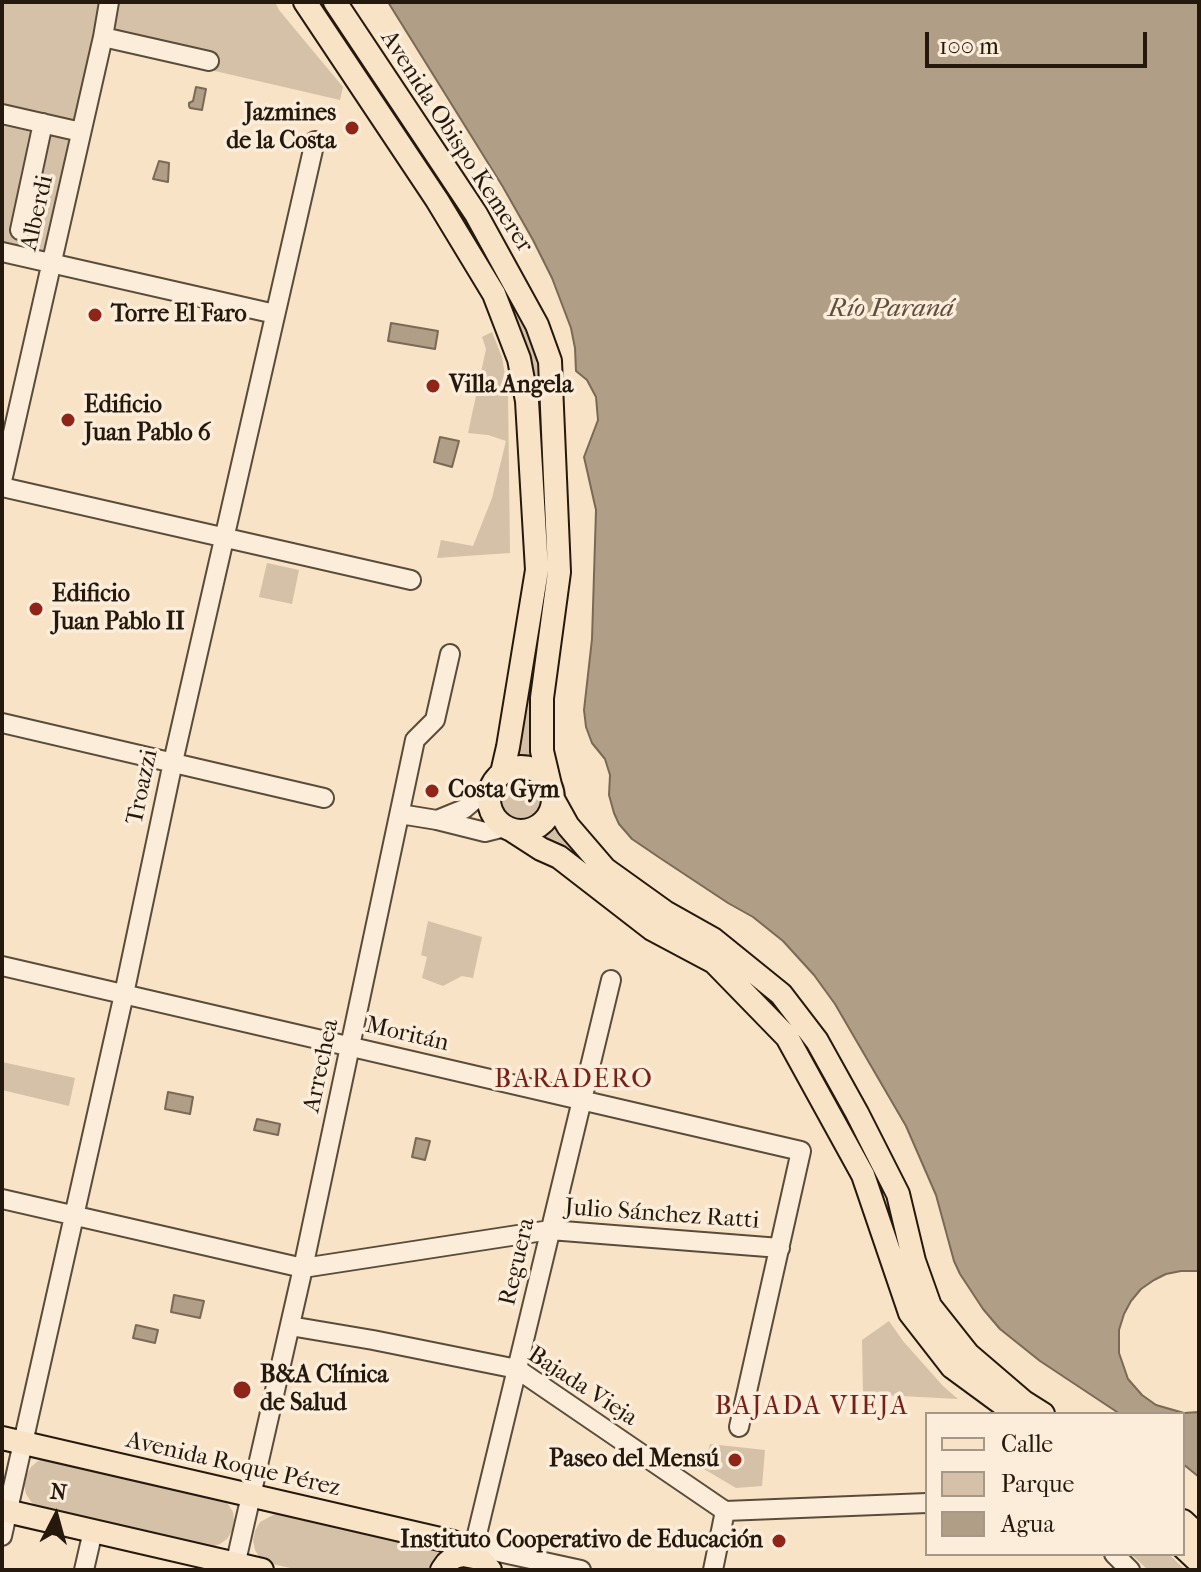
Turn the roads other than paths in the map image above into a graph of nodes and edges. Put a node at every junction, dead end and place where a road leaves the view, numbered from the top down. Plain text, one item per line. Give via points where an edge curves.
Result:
1 (109, 2) edge
2 (305, 2) edge
3 (335, 2) edge
4 (103, 37) junction
5 (209, 61) dead end
6 (2, 114) edge
7 (43, 123) junction
8 (81, 132) junction
9 (315, 141) dead end
10 (20, 230) dead end
11 (2, 252) edge
12 (52, 263) junction
13 (275, 314) junction
14 (2, 481) edge
15 (2, 487) edge
16 (224, 538) junction
17 (411, 580) dead end
18 (450, 654) dead end
19 (2, 723) edge
20 (173, 762) junction
21 (497, 779) junction
22 (551, 792) junction
23 (324, 798) dead end
24 (400, 814) junction
25 (437, 820) junction
26 (507, 828) junction
27 (2, 966) edge
28 (611, 980) dead end
29 (124, 994) junction
30 (350, 1047) junction
31 (582, 1100) junction
32 (2, 1199) edge
33 (75, 1216) junction
34 (550, 1230) junction
35 (780, 1248) junction
36 (303, 1268) junction
37 (290, 1326) junction
38 (517, 1369) junction
39 (1013, 1412) edge
40 (1040, 1412) edge
41 (739, 1427) dead end
42 (13, 1441) edge
43 (253, 1496) junction
44 (925, 1503) edge
45 (5, 1511) edge
46 (725, 1511) junction
47 (93, 1531) junction
48 (2, 1536) edge
49 (465, 1549) junction
50 (235, 1567) edge
51 (84, 1570) edge
52 (262, 1570) edge
53 (442, 1570) edge
54 (490, 1570) edge
55 (581, 1570) edge
56 (713, 1570) edge

1 - 4 street, Alberdi
2 - 21 main road, Avenida Obispo Kemerer via 494,294 519,359 527,401 537,570 508,747
3 - 22 main road, Avenida Obispo Kemerer via 476,214 537,325 550,361 559,572 542,698 542,751
4 - 5 street
4 - 8 street, Alberdi
6 - 7 street
7 - 8 street
7 - 10 street
8 - 12 street, Alberdi
9 - 13 street, Troazzi
11 - 12 street
12 - 13 street
12 - 14 street, Alberdi
13 - 16 street, Troazzi
15 - 16 street
16 - 17 street
16 - 20 street, Troazzi
18 - 24 street, Arrechea via 435,720 415,740
19 - 20 street
20 - 23 street
20 - 29 street, Troazzi
21 - 22 main road via 523,767 543,776
21 - 25 street via 464,809
21 - 26 main road, Avenida Obispo Kemerer via 489,804
22 - 26 main road via 551,809 539,825 519,831
22 - 40 main road, Avenida Obispo Kemerer via 572,831 605,869 713,939 781,994 817,1041 898,1194 930,1306 968,1354
24 - 25 street
24 - 30 street, Arrechea
25 - 26 street via 485,832
26 - 39 main road via 559,857 652,929 714,962 787,1037 863,1175 910,1313 952,1367
27 - 29 street, Moritán
28 - 31 street, Reguera
29 - 30 street, Moritán
29 - 33 street, Troazzi
30 - 31 street, Moritán
30 - 36 street, Arrechea
31 - 34 street, Reguera
31 - 35 street, Moritán via 801,1151
32 - 33 street
33 - 36 street
33 - 42 street, Troazzi
34 - 35 street, Julio Sánchez Ratti
34 - 36 street, Julio Sánchez Ratti
34 - 38 street, Reguera
35 - 41 street
36 - 37 street, Arrechea
37 - 38 street, Bajada Vieja
37 - 43 street, Arrechea
38 - 46 street, Bajada Vieja
38 - 49 street, Reguera
42 - 43 main road, Avenida Roque Pérez
42 - 45 street, Troazzi
43 - 49 main road, Avenida Roque Pérez
43 - 50 street, Arrechea
44 - 46 street
45 - 47 main road
45 - 48 street, Troazzi
46 - 56 street
47 - 50 main road
47 - 51 street
49 - 53 main road
49 - 54 main road
49 - 55 street, Avenida Roque Pérez
50 - 52 main road

